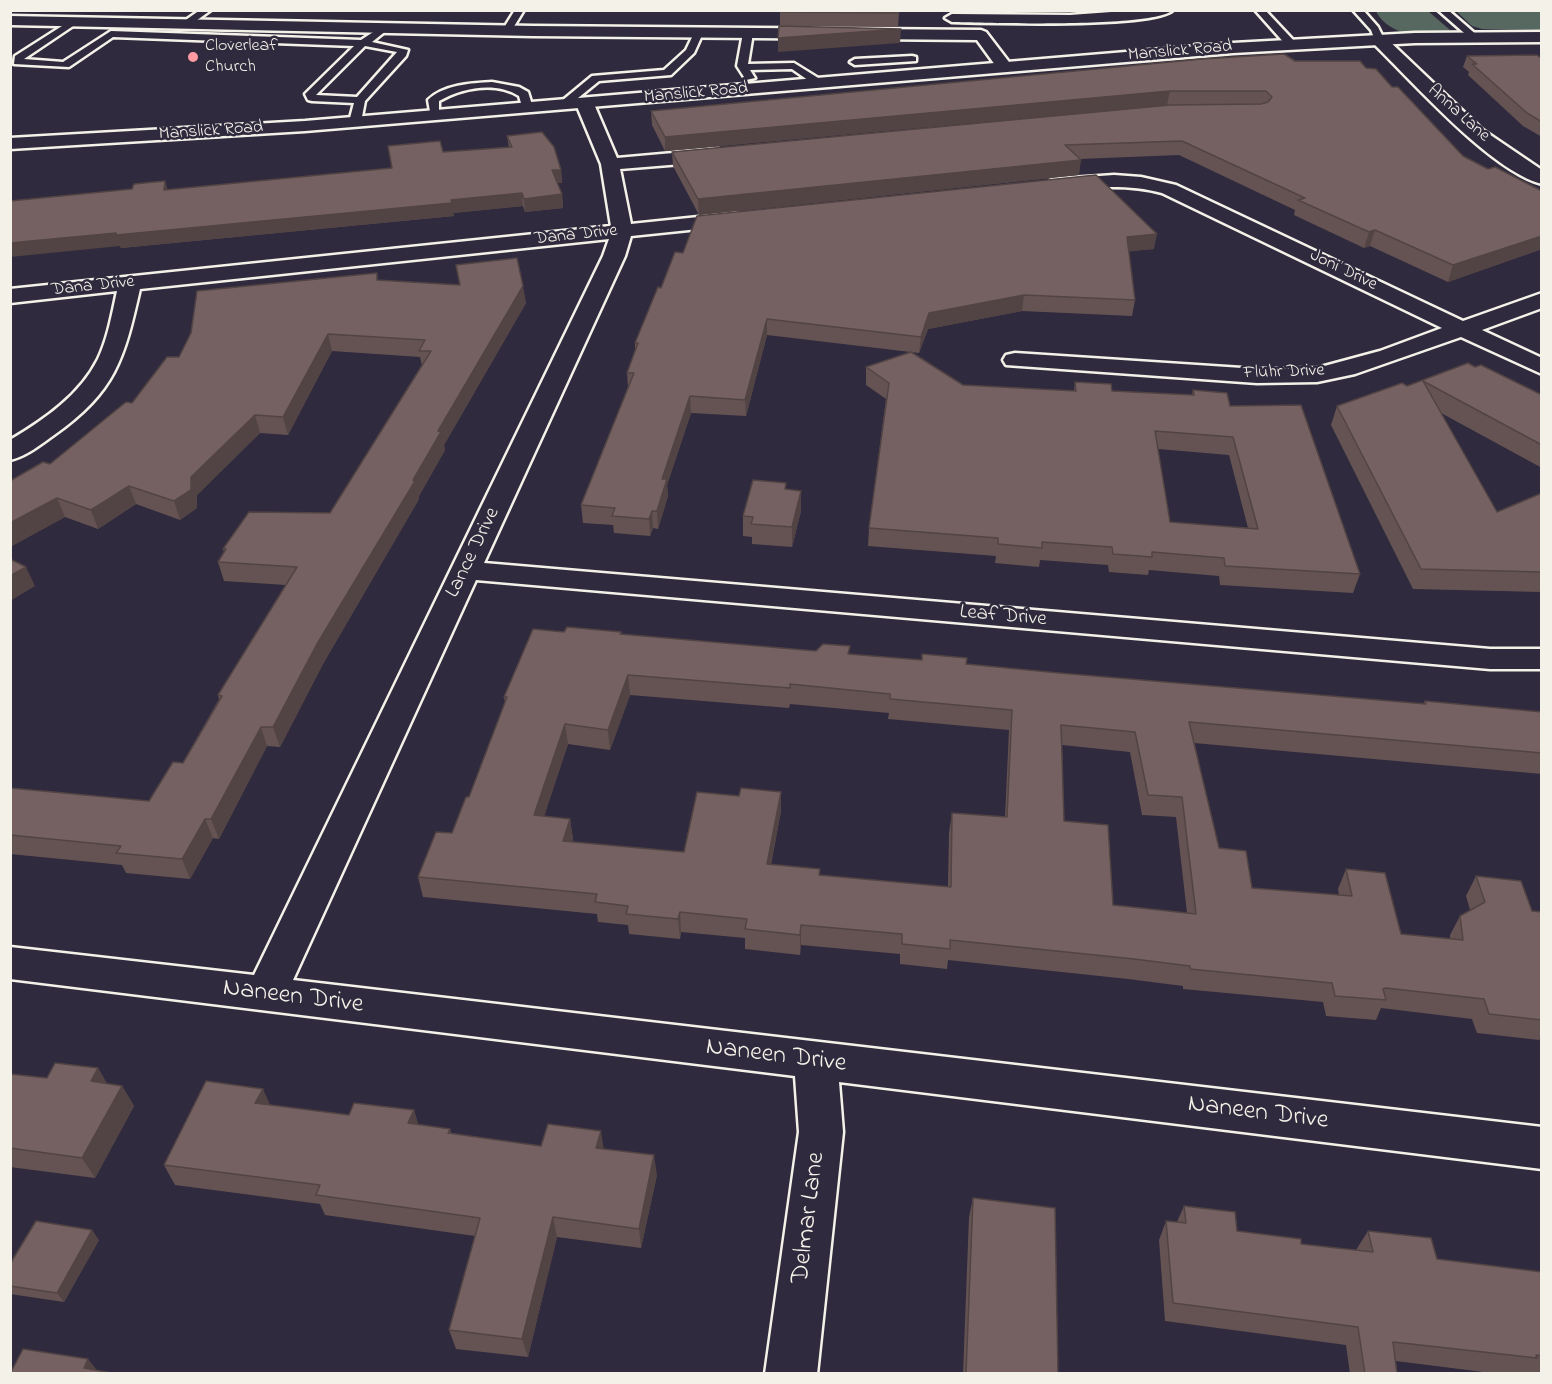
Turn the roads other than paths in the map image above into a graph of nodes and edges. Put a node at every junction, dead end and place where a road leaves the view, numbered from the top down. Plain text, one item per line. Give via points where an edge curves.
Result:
1 (207, 10) edge
2 (520, 10) edge
3 (1166, 10) edge
4 (1259, 10) edge
5 (1357, 10) edge
6 (1442, 10) edge
7 (976, 14) edge
8 (935, 18) dead end
9 (10, 20) edge
10 (186, 24) junction
11 (384, 28) junction
12 (81, 29) junction
13 (507, 30) junction
14 (698, 33) junction
15 (747, 33) junction
16 (111, 34) junction
17 (909, 35) junction
18 (981, 35) junction
19 (1542, 37) edge
20 (1474, 38) junction
21 (1380, 41) junction
22 (363, 43) junction
23 (1542, 44) edge
24 (1291, 45) junction
25 (912, 59) junction
26 (65, 65) junction
27 (1004, 66) junction
28 (743, 67) junction
29 (926, 73) junction
30 (667, 74) junction
31 (48, 78) dead end
32 (870, 78) junction
33 (819, 83) junction
34 (756, 88) junction
35 (668, 96) junction
36 (360, 100) junction
37 (585, 104) junction
38 (563, 105) junction
39 (526, 108) junction
40 (435, 115) junction
41 (355, 122) junction
42 (10, 144) edge
43 (733, 154) edge
44 (610, 164) junction
45 (1542, 178) edge
46 (1036, 188) edge
47 (753, 217) edge
48 (622, 231) junction
49 (130, 284) junction
50 (10, 296) edge
51 (1542, 300) edge
52 (1462, 329) junction
53 (1015, 360) dead end
54 (1542, 368) edge
55 (10, 452) edge
56 (466, 570) junction
57 (1542, 659) edge
58 (10, 963) edge
59 (266, 994) junction
60 (816, 1062) junction
61 (1542, 1148) edge
62 (791, 1374) edge

1 - 10 lane
2 - 13 lane
3 - 7 street via 1103,17
4 - 24 lane
5 - 21 lane via 1375,28
6 - 20 lane
7 - 8 street
7 - 18 street
9 - 12 street
10 - 11 street
10 - 12 street
11 - 13 street
11 - 22 lane
12 - 16 lane
12 - 26 lane via 58,32 18,62
13 - 14 street
14 - 15 street
14 - 30 lane via 690,51
15 - 17 street
15 - 28 lane
16 - 22 lane
16 - 26 lane
17 - 18 street
17 - 25 lane
18 - 27 street
19 - 20 street, Manslick Road
20 - 21 street, Manslick Road
21 - 23 street, Manslick Road via 1422,45
21 - 24 street, Manslick Road
21 - 45 street, Anna Lane via 1463,121 1503,154
22 - 36 lane via 403,50
22 - 36 lane via 310,94 312,98
24 - 27 street, Manslick Road
25 - 29 lane
25 - 32 lane via 855,62
26 - 31 lane
27 - 29 street, Manslick Road
28 - 33 lane via 794,66
28 - 34 lane
29 - 32 street, Manslick Road
30 - 35 lane
30 - 38 lane via 596,78
32 - 33 street, Manslick Road
33 - 34 street, Manslick Road
34 - 35 street, Manslick Road
35 - 37 street, Manslick Road
36 - 41 lane
37 - 38 street, Manslick Road
37 - 44 street, Lance Drive
38 - 39 street, Manslick Road
39 - 40 street, Manslick Road
39 - 40 lane via 524,94 513,87 461,87 434,100
40 - 41 street, Manslick Road
41 - 42 street, Manslick Road
43 - 44 street
44 - 48 street, Lance Drive
46 - 52 street, Joni Drive via 1116,180 1142,182 1186,196
47 - 48 street, Dana Drive
48 - 49 street, Dana Drive
48 - 56 street, Lance Drive via 610,266
49 - 50 street, Dana Drive
49 - 55 street via 111,357 99,378 84,398 57,421
51 - 52 street, Fluhr Drive
52 - 53 street, Fluhr Drive via 1388,356 1317,375 1257,376
52 - 54 street, Joni Drive
56 - 57 street, Leaf Drive via 1466,657
56 - 59 street, Lance Drive
58 - 59 street, Naneen Drive
59 - 60 street, Naneen Drive
60 - 61 street, Naneen Drive
60 - 62 street, Delmar Lane via 821,1132

